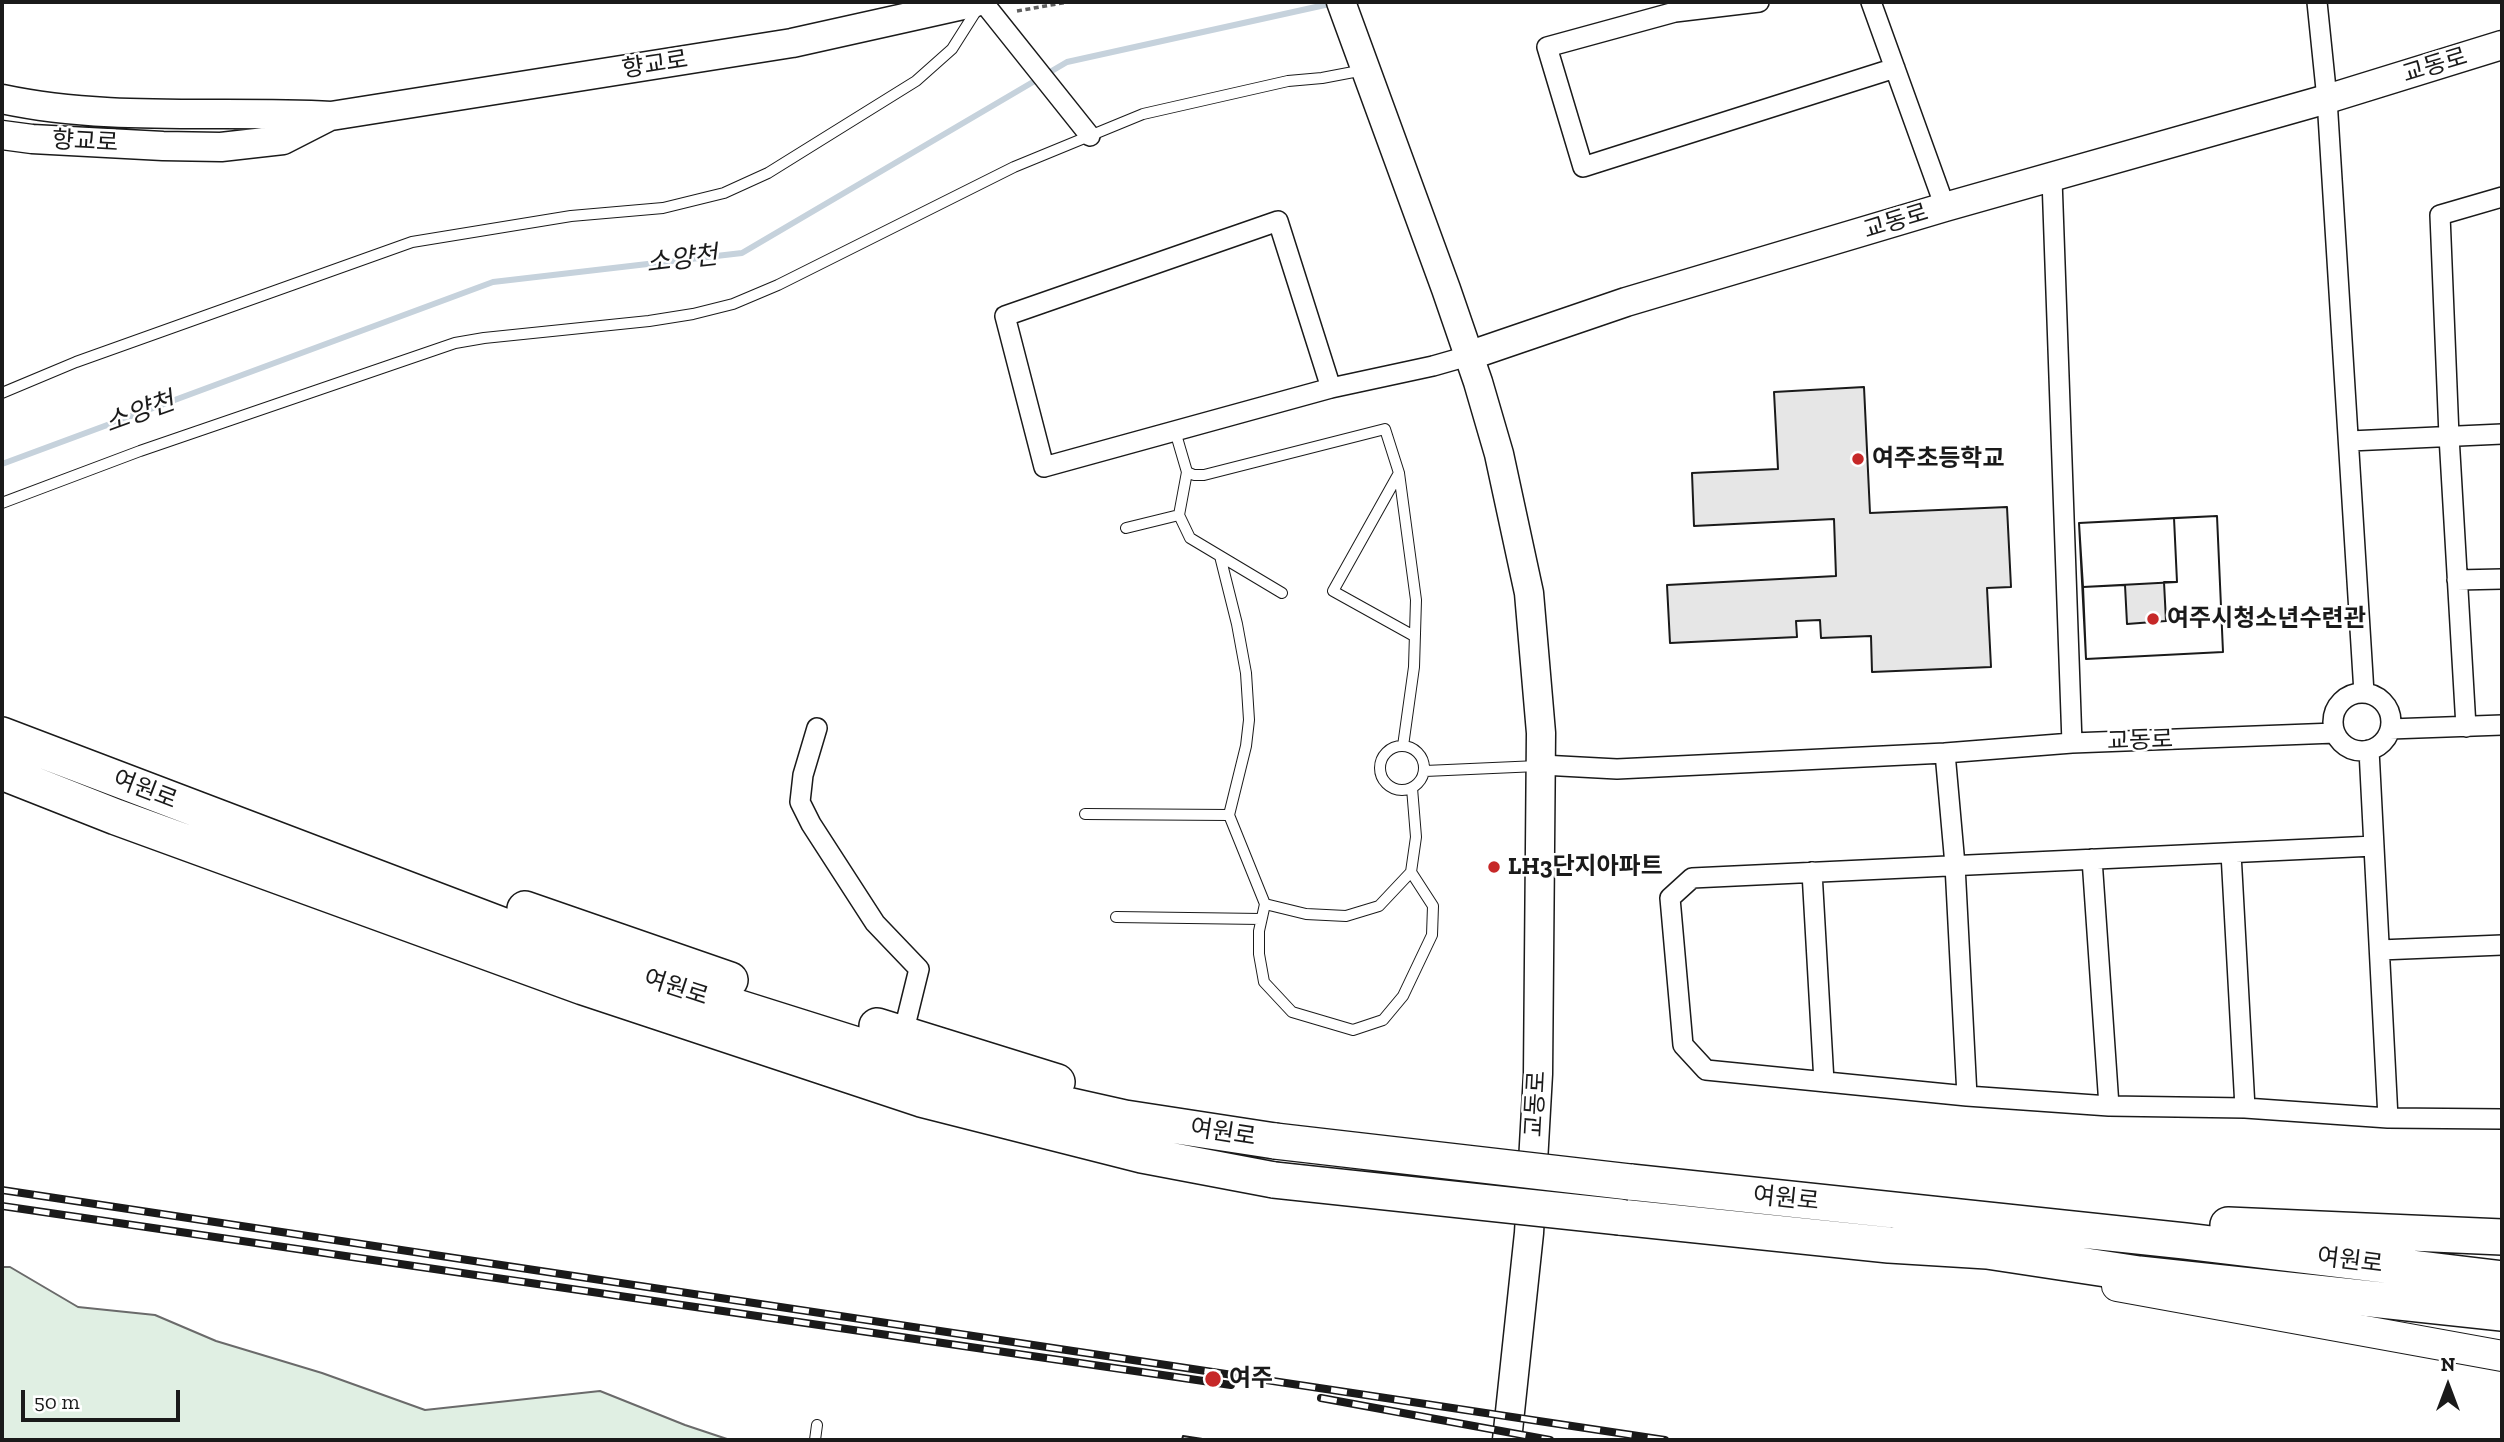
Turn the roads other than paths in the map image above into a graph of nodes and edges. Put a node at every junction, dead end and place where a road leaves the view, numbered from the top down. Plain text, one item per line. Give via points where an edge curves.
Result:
1 (981, 2) edge
2 (1341, 2) edge
3 (1759, 2) edge
4 (1871, 2) edge
5 (2317, 2) edge
6 (932, 6) edge
7 (2502, 45) edge
8 (1363, 63) junction
9 (1895, 68) junction
10 (2, 99) edge
11 (2327, 99) junction
12 (331, 116) junction
13 (1086, 131) junction
14 (2, 135) edge
15 (2052, 179) junction
16 (2502, 197) edge
17 (1945, 207) junction
18 (1468, 356) junction
19 (1331, 388) junction
20 (2, 393) edge
21 (1175, 431) junction
22 (2502, 434) edge
23 (2449, 436) junction
24 (2350, 441) junction
25 (1187, 472) junction
26 (1399, 473) junction
27 (2, 503) edge
28 (1179, 515) junction
29 (1126, 528) dead end
30 (1220, 556) junction
31 (2502, 579) edge
32 (2457, 580) junction
33 (1282, 593) dead end
34 (1414, 636) junction
35 (2364, 693) junction
36 (2502, 725) edge
37 (2466, 727) junction
38 (817, 728) dead end
39 (2390, 729) junction
40 (2335, 733) junction
41 (2, 735) edge
42 (2072, 743) junction
43 (1403, 746) junction
44 (2368, 750) junction
45 (1945, 753) junction
46 (1542, 765) junction
47 (1425, 771) junction
48 (2, 772) edge
49 (1412, 789) junction
50 (1085, 814) dead end
51 (1229, 816) junction
52 (273, 838) junction
53 (2374, 846) junction
54 (2231, 853) junction
55 (2092, 859) junction
56 (1955, 866) junction
57 (1411, 872) junction
58 (1812, 872) junction
59 (1265, 904) junction
60 (1116, 916) dead end
61 (1261, 919) junction
62 (2502, 945) edge
63 (2380, 950) junction
64 (903, 1034) junction
65 (1824, 1082) junction
66 (1967, 1096) junction
67 (2109, 1106) junction
68 (2245, 1108) junction
69 (1125, 1118) junction
70 (2388, 1118) junction
71 (2502, 1119) edge
72 (1946, 1216) junction
73 (2502, 1237) edge
74 (1889, 1245) junction
75 (2502, 1279) edge
76 (2502, 1313) edge
77 (2502, 1356) edge
78 (817, 1425) dead end
79 (815, 1440) edge
80 (1507, 1440) edge

1 - 6 street, 향교로
1 - 13 street
1 - 20 lane via 952,49 916,82 768,173 724,193 663,208 571,216 412,242 76,362
2 - 8 street, 교동로
3 - 9 street via 1675,12 1547,47 1583,167
4 - 9 street
5 - 11 street
6 - 12 street, 향교로 via 792,43
7 - 11 street, 교동로
8 - 13 lane via 1322,78 1288,81
8 - 18 street, 교동로
9 - 17 street
10 - 12 street, 향교로 via 43,108
11 - 15 street, 교동로
11 - 24 street
12 - 14 street, 향교로 via 283,140 221,147
13 - 27 lane via 733,304 649,321 455,343
15 - 17 street, 교동로
15 - 42 street
16 - 23 street via 2440,215
17 - 18 street, 교동로
18 - 19 street
18 - 46 street, 교동로 via 1499,454 1530,593
19 - 21 street
19 - 21 street via 1278,221 1004,316 1044,467
21 - 25 lane
22 - 23 street
23 - 24 street
23 - 32 street
24 - 35 street
25 - 26 lane via 1203,475 1385,429
25 - 28 lane
26 - 34 lane via 1416,600
26 - 34 lane via 1333,591
28 - 29 lane
28 - 30 lane via 1190,538
30 - 33 lane
30 - 51 lane via 1244,661 1250,720
31 - 32 street
32 - 37 street
34 - 43 lane
35 - 39 street via 2373,694 2387,706
35 - 40 street via 2346,697 2339,704
36 - 37 street
37 - 39 street
38 - 64 street via 800,802 875,923 919,969
39 - 44 street via 2384,740
40 - 42 street, 교동로
40 - 44 street via 2349,747
41 - 52 highway, 여원로
42 - 45 street, 교동로
43 - 47 lane via 1417,751
43 - 49 lane via 1384,755 1380,770 1391,788
44 - 53 street
45 - 46 street, 교동로 via 1617,769
45 - 56 street
46 - 47 lane
46 - 80 street, 교동로 via 1538,1074 1529,1233
47 - 49 lane
48 - 74 highway, 여원로, bridge via 583,987 921,1099 1142,1155 1274,1180
49 - 57 lane via 1416,837
50 - 51 lane
51 - 59 lane
52 - 64 highway via 357,850 716,976
52 - 69 highway, 여원로 via 625,972 1000,1090
53 - 54 street
53 - 63 street
54 - 55 street
54 - 68 street
55 - 56 street
55 - 67 street
56 - 58 street
56 - 66 street
57 - 59 lane via 1379,906 1346,916 1306,914
57 - 61 lane via 1433,906 1432,935 1403,996 1383,1020 1353,1030 1292,1012 1264,982 1259,954
58 - 65 street
58 - 65 street via 1692,878 1670,898 1683,1045 1706,1070
59 - 61 lane
60 - 61 lane
62 - 63 street
63 - 70 street
64 - 69 highway via 1079,1089
65 - 66 street
66 - 67 street
67 - 68 street
68 - 70 street
69 - 72 highway, 여원로, bridge via 1275,1141
70 - 71 street
72 - 73 highway via 1996,1208 2192,1223
72 - 75 highway, 여원로
74 - 76 highway, 여원로 via 1987,1251 2139,1274
74 - 77 main road
78 - 79 lane

